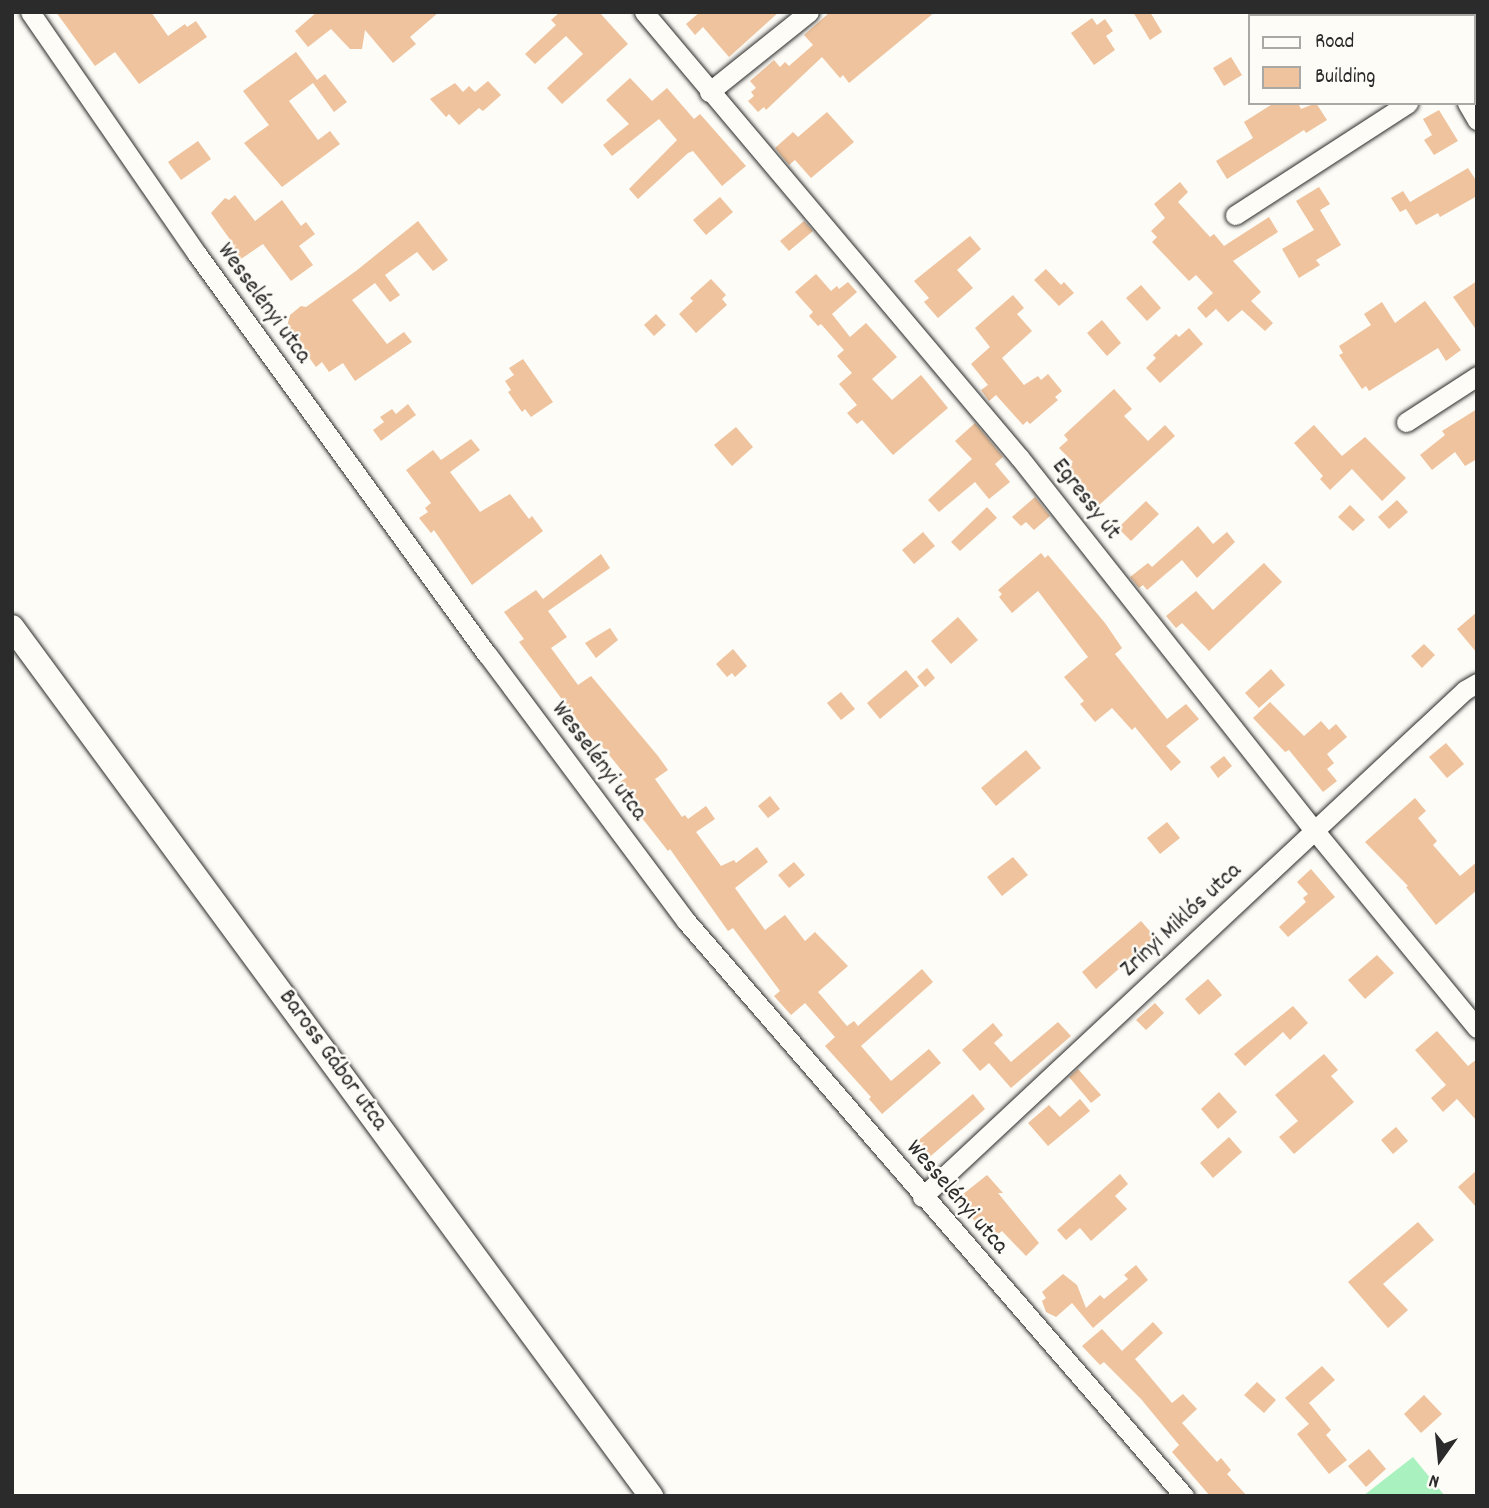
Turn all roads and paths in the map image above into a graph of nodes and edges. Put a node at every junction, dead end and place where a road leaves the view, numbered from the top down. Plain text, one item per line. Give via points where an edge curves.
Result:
1 (30, 12) edge
2 (644, 12) edge
3 (809, 12) edge
4 (709, 92) junction
5 (1406, 105) edge
6 (1235, 215) dead end
7 (1477, 376) edge
8 (1406, 422) dead end
9 (12, 627) edge
10 (1477, 683) edge
11 (1315, 831) junction
12 (1477, 1028) edge
13 (922, 1197) junction
14 (651, 1496) edge
15 (1184, 1496) edge

1 - 13 street, Wesselényi utca via 205,265 670,899
2 - 4 street, Egressy út
3 - 4 street
4 - 11 street, Egressy út via 1020,457
5 - 6 street
7 - 8 street
9 - 14 street, Baross Gábor utca
10 - 11 street, Zrínyi Miklós utca
11 - 12 street, Egressy út
11 - 13 street, Zrínyi Miklós utca
13 - 15 street, Wesselényi utca

